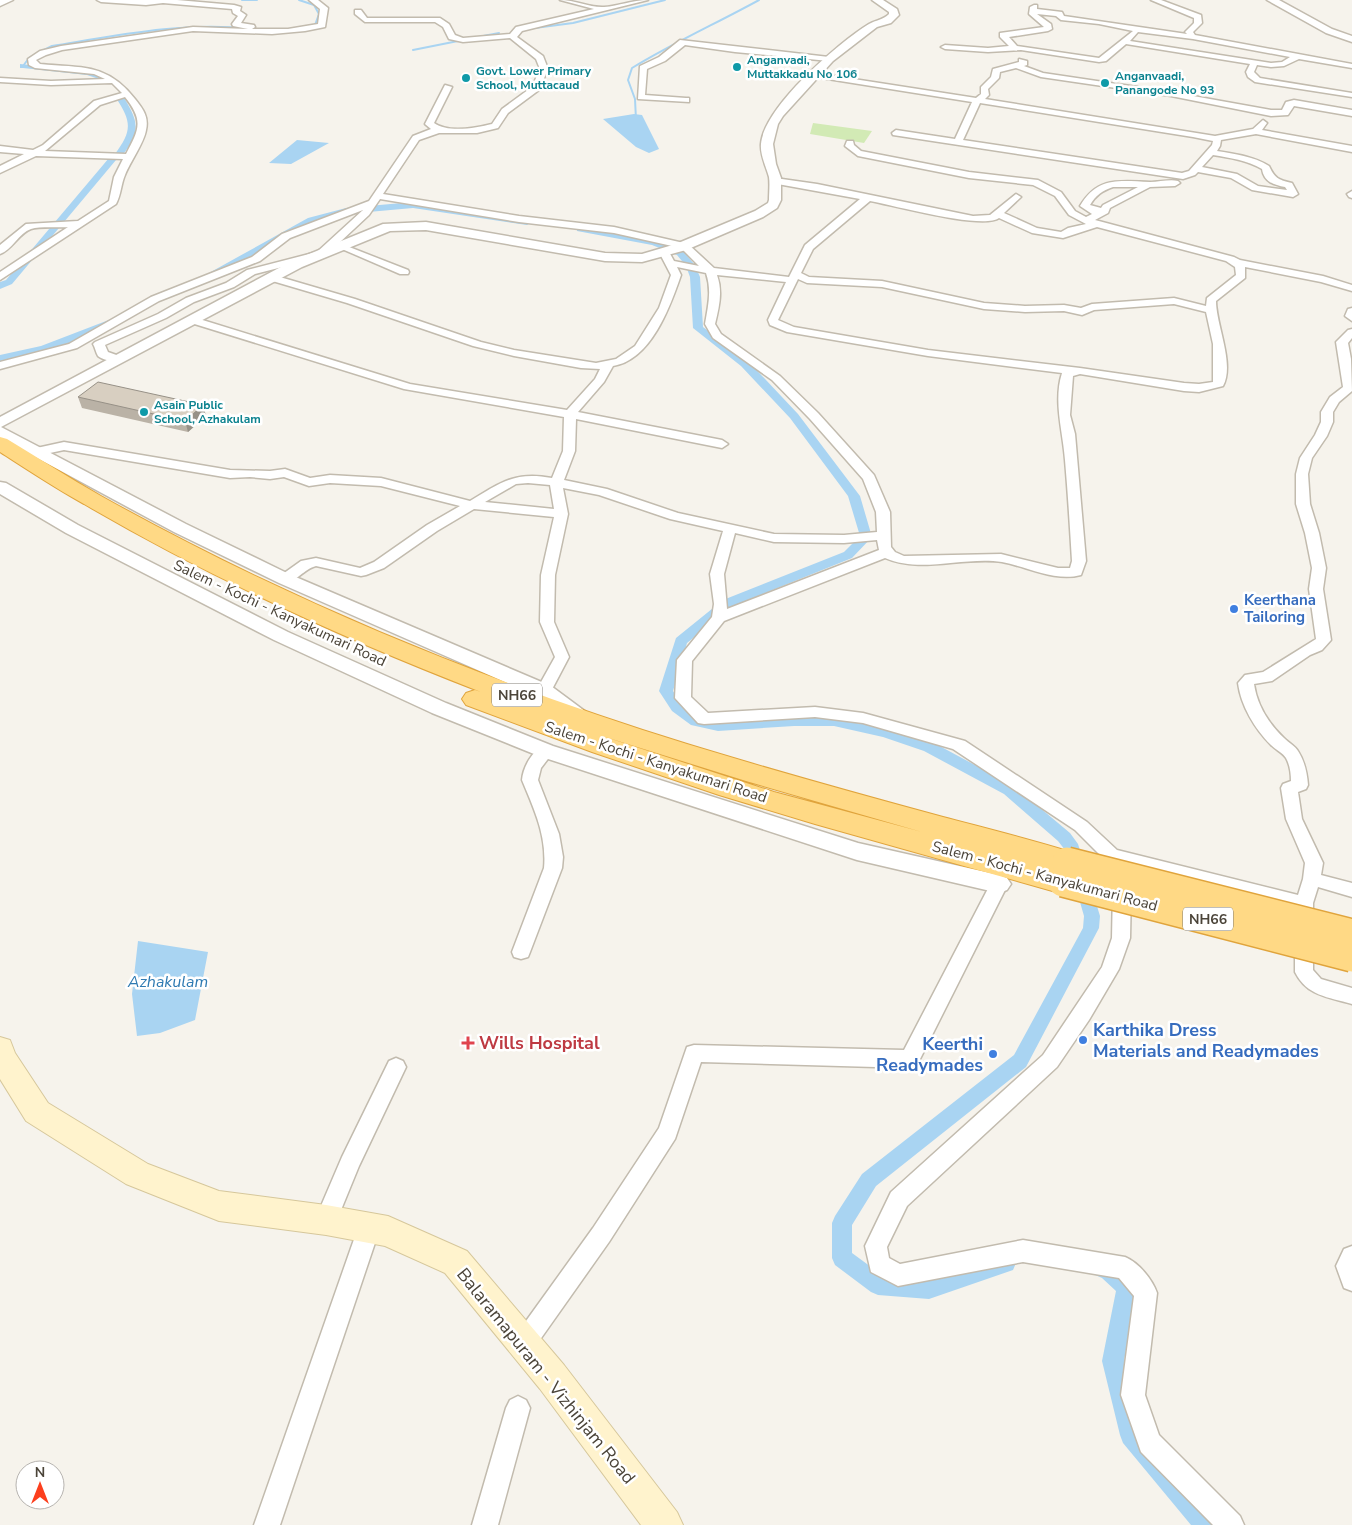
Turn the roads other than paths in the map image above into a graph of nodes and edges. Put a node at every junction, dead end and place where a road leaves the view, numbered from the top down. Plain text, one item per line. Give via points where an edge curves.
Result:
1 (8, 0) edge
2 (101, 0) edge
3 (313, 0) edge
4 (564, 0) edge
5 (644, 0) edge
6 (877, 0) edge
7 (1039, 0) edge
8 (1155, 0) edge
9 (1272, 0) edge
10 (167, 1) edge
11 (0, 4) edge
12 (604, 10) junction
13 (1033, 11) junction
14 (358, 12) dead end
15 (309, 27) junction
16 (1135, 33) dead end
17 (512, 36) junction
18 (1193, 37) junction
19 (1352, 39) edge
20 (1124, 42) junction
21 (945, 48) dead end
22 (1011, 48) junction
23 (1296, 57) junction
24 (830, 59) junction
25 (1254, 63) junction
26 (1018, 66) junction
27 (1352, 66) edge
28 (816, 75) junction
29 (0, 80) edge
30 (114, 81) junction
31 (448, 87) dead end
32 (126, 94) junction
33 (1352, 95) edge
34 (686, 100) dead end
35 (977, 101) junction
36 (1268, 112) junction
37 (1352, 112) edge
38 (438, 130) junction
39 (1256, 131) junction
40 (896, 133) dead end
41 (1215, 139) junction
42 (958, 142) junction
43 (850, 143) dead end
44 (0, 149) edge
45 (1352, 149) edge
46 (1210, 152) junction
47 (36, 153) junction
48 (128, 157) junction
49 (1195, 169) junction
50 (0, 170) edge
51 (1183, 176) junction
52 (775, 181) junction
53 (1158, 184) junction
54 (1016, 197) dead end
55 (868, 198) junction
56 (375, 200) junction
57 (998, 214) junction
58 (1092, 218) junction
59 (80, 224) junction
60 (340, 246) junction
61 (683, 246) junction
62 (0, 251) edge
63 (320, 254) junction
64 (667, 258) junction
65 (1238, 263) junction
66 (711, 271) junction
67 (404, 272) dead end
68 (0, 276) edge
69 (793, 277) junction
70 (273, 278) junction
71 (1352, 288) edge
72 (1210, 310) junction
73 (1352, 311) edge
74 (1352, 318) edge
75 (192, 320) junction
76 (1352, 332) edge
77 (118, 359) junction
78 (608, 365) junction
79 (0, 366) edge
80 (1080, 371) junction
81 (570, 414) junction
82 (0, 423) edge
83 (0, 432) edge
84 (0, 443) edge
85 (722, 444) dead end
86 (36, 452) junction
87 (0, 464) edge
88 (556, 483) junction
89 (0, 487) edge
90 (470, 505) junction
91 (561, 514) junction
92 (730, 528) junction
93 (883, 535) junction
94 (844, 539) joint
95 (887, 552) junction
96 (285, 579) junction
97 (719, 618) junction
98 (544, 691) junction
99 (579, 717) junction
100 (546, 752) junction
101 (877, 819) junction
102 (1111, 855) junction
103 (1065, 872) junction
104 (1312, 879) junction
105 (999, 884) junction
106 (1352, 890) edge
107 (1304, 903) junction
108 (1352, 934) edge
109 (521, 952) dead end
110 (1352, 957) edge
111 (1352, 996) edge
112 (1, 1061) edge
113 (396, 1067) dead end
114 (326, 1220) junction
115 (368, 1228) junction
116 (1352, 1256) edge
117 (1352, 1280) edge
118 (524, 1343) junction
119 (518, 1408) dead end
120 (267, 1525) edge
121 (485, 1525) edge
122 (664, 1525) edge
123 (1231, 1525) edge

1 - 11 street
2 - 10 street
3 - 15 street via 321,4 324,12 322,25
4 - 12 street
5 - 12 street
6 - 24 street via 894,11 894,15 888,22 874,25
7 - 13 street
8 - 18 street via 1198,17 1198,23 1189,32
9 - 19 street via 1329,31
10 - 15 street via 234,7 242,16 236,24 243,27
12 - 17 street via 527,26
13 - 18 street
13 - 22 street via 1032,14 1048,29 1003,35
14 - 17 street via 365,20 438,20 452,37 463,40
15 - 30 street via 286,33 193,29 61,48 32,59 32,63 38,66 96,72
16 - 20 street
17 - 38 street via 543,63 544,69 536,88 505,111 495,126 477,130
18 - 23 street
20 - 22 street via 1098,60
20 - 25 street
21 - 22 street
22 - 26 street via 1016,58 1024,63
23 - 25 street via 1279,65
23 - 27 street
24 - 28 street
24 - 34 street via 683,42 662,59 643,68 641,97
25 - 33 street via 1250,72 1258,80
26 - 35 street via 996,71 995,78 984,89 985,95
26 - 36 street via 1040,75
28 - 35 street
28 - 52 street via 783,107 772,124 767,144
29 - 30 street
30 - 32 street
31 - 38 street via 430,124
32 - 47 street via 98,103
32 - 48 street via 142,116 142,131
35 - 41 street
35 - 42 street
36 - 37 street via 1285,113 1289,104 1299,103
36 - 39 street
38 - 56 street via 416,138
39 - 41 street
39 - 45 street
40 - 42 street
41 - 46 street via 1217,141
42 - 51 street
43 - 58 street via 849,146 858,153 969,175 1035,182 1058,194 1072,213
44 - 47 street
46 - 49 street
46 - 49 street via 1258,163 1266,168 1266,174 1274,182 1289,185 1293,194 1256,188 1234,176
47 - 48 street
47 - 50 street
48 - 59 street via 113,202
49 - 51 street
51 - 53 street via 1176,183
52 - 55 street
52 - 61 street via 772,205 759,214
53 - 58 street via 1120,198
53 - 58 street via 1120,184 1094,191 1085,206
54 - 57 street
55 - 57 street via 973,219 986,220
55 - 69 street via 809,247
56 - 61 street via 614,230
56 - 63 street via 366,213
56 - 79 street via 286,236 256,259 155,299 73,346
57 - 58 street via 1035,232 1063,236 1071,230 1078,231
58 - 65 street
59 - 62 street via 29,226
59 - 68 street
60 - 63 street
60 - 64 street via 388,227 426,226 605,257
60 - 67 street
61 - 64 street
61 - 66 street
63 - 70 street
63 - 77 street via 250,272 230,285 190,300 99,344 104,354
64 - 66 street
64 - 78 street via 676,275 664,308 639,348 619,362
65 - 71 street via 1323,279
65 - 72 street via 1242,269 1241,276 1211,300
66 - 69 street
66 - 93 street via 715,284 709,318 712,330 776,378 850,454 869,478 883,512
69 - 72 street via 882,284 1003,308 1064,308 1082,312 1092,307 1174,301
69 - 80 street via 773,320 779,327 928,353
70 - 75 street
70 - 78 street via 477,344 582,365
72 - 80 street via 1218,341 1219,384 1184,387
73 - 74 street
75 - 77 street
75 - 81 street via 408,386
76 - 104 street via 1342,342 1349,388 1334,400 1327,412 1327,422 1306,458 1302,474 1303,504 1319,568 1316,589 1324,640 1267,677 1250,679 1246,683 1246,690 1263,724 1292,755 1299,772 1300,785 1289,788 1290,797 1294,819 1314,863
77 - 82 street
78 - 81 street via 600,380
80 - 95 street via 1067,374 1064,399 1079,561 1076,572 1058,572 1001,558 902,560
81 - 85 street
81 - 88 street via 569,451
83 - 86 street
84 - 99 highway, Salem - Kochi - Kanyakumari Road / NH66 via 93,500 213,564 314,612 449,670
86 - 90 street via 64,446 230,474 284,473 309,482 330,479 381,482
86 - 96 street
87 - 101 highway, Salem - Kochi - Kanyakumari Road / NH66 via 188,571 435,684 564,734 815,814
88 - 90 street via 513,480
88 - 91 street
88 - 92 street via 602,492 675,516
89 - 100 street via 72,529 281,636 439,708
90 - 91 street
90 - 96 street via 369,570 361,572 316,562 306,564
91 - 98 street via 548,576 547,622 562,658
92 - 94 street via 774,538
92 - 97 street via 718,574
93 - 94 street
93 - 95 street
95 - 97 street
96 - 98 street
97 - 102 street via 684,660 683,698 704,718 815,712 863,718 958,745 1081,826
98 - 99 street
99 - 101 highway, Salem - Kochi - Kanyakumari Road / NH66
100 - 105 street via 857,851
100 - 109 street via 530,771 530,780 556,856
101 - 103 highway, Salem - Kochi - Kanyakumari Road / NH66
102 - 107 street
102 - 123 street via 1122,891 1121,938 1110,969 1050,1061 899,1199 876,1246 879,1264 898,1275 1023,1251 1125,1268 1146,1292 1133,1395 1150,1443
103 - 105 highway
103 - 108 highway, Salem - Kochi - Kanyakumari Road / NH66, bridge
103 - 110 highway, Salem - Kochi - Kanyakumari Road / NH66, bridge
104 - 106 street
104 - 107 street
105 - 118 street via 910,1059 694,1053 668,1132 601,1235
107 - 111 street via 1304,972 1315,985
112 - 114 main road, Balaramapuram - Vizhinjam Road via 37,1112 137,1174 219,1206
113 - 114 street
114 - 115 main road, Balaramapuram - Vizhinjam Road
115 - 118 main road, Balaramapuram - Vizhinjam Road via 388,1232 456,1262
115 - 120 street
116 - 117 street via 1347,1266
118 - 122 main road, Balaramapuram - Vizhinjam Road
119 - 121 street

